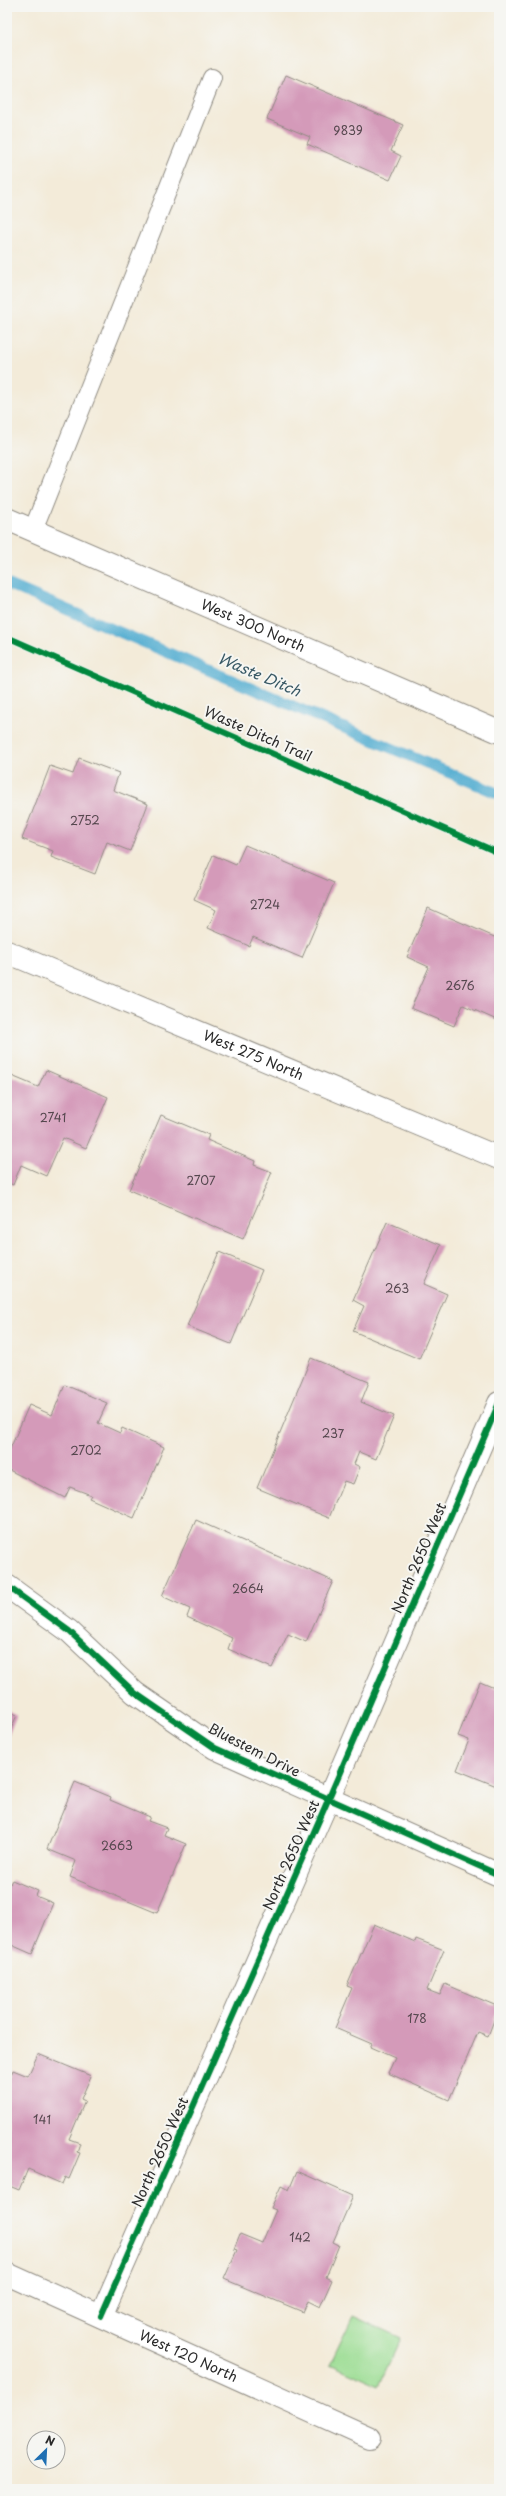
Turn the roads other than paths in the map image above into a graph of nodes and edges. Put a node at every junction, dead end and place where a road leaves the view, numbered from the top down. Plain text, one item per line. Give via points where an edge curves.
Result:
1 (212, 78) dead end
2 (7, 519) edge
3 (33, 530) junction
4 (499, 732) edge
5 (7, 952) edge
6 (499, 1158) edge
7 (499, 1403) edge
8 (7, 1586) edge
9 (328, 1800) junction
10 (499, 1876) edge
11 (7, 2274) edge
12 (101, 2316) junction
13 (370, 2438) dead end

1 - 3 lane
2 - 3 street, West 300 North
3 - 4 street, West 300 North
5 - 6 street, West 275 North
7 - 9 street, North 2650 West
8 - 9 street, Bluestem Drive via 69,1631 135,1693 215,1748
9 - 10 street, Bluestem Drive
9 - 12 street, North 2650 West
11 - 12 street, West 120 North
12 - 13 street, West 120 North

